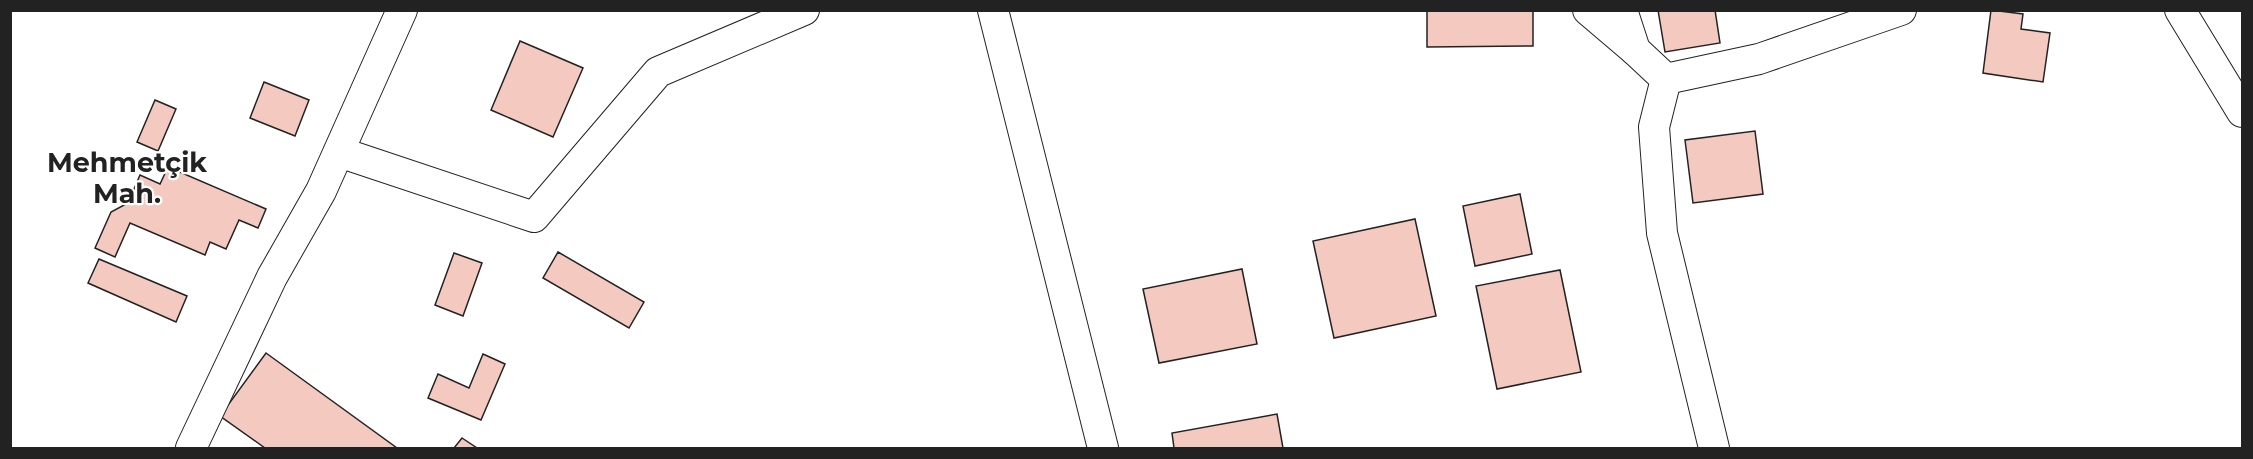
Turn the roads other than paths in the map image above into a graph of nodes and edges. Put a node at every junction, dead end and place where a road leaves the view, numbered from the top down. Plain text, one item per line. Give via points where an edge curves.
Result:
1 (402, 10) edge
2 (804, 10) edge
3 (993, 10) edge
4 (1588, 10) edge
5 (1622, 10) edge
6 (1901, 10) edge
7 (2180, 10) edge
8 (1635, 50) junction
9 (1666, 79) junction
10 (2242, 112) edge
11 (339, 152) junction
12 (191, 448) edge
13 (1103, 448) edge
14 (1714, 448) edge

1 - 11 street
2 - 11 street via 658,72 534,217
3 - 13 street
4 - 8 street
5 - 8 street
6 - 9 street via 1759,58
7 - 10 street
8 - 9 street
9 - 14 street via 1654,127 1662,233
11 - 12 street via 272,277

